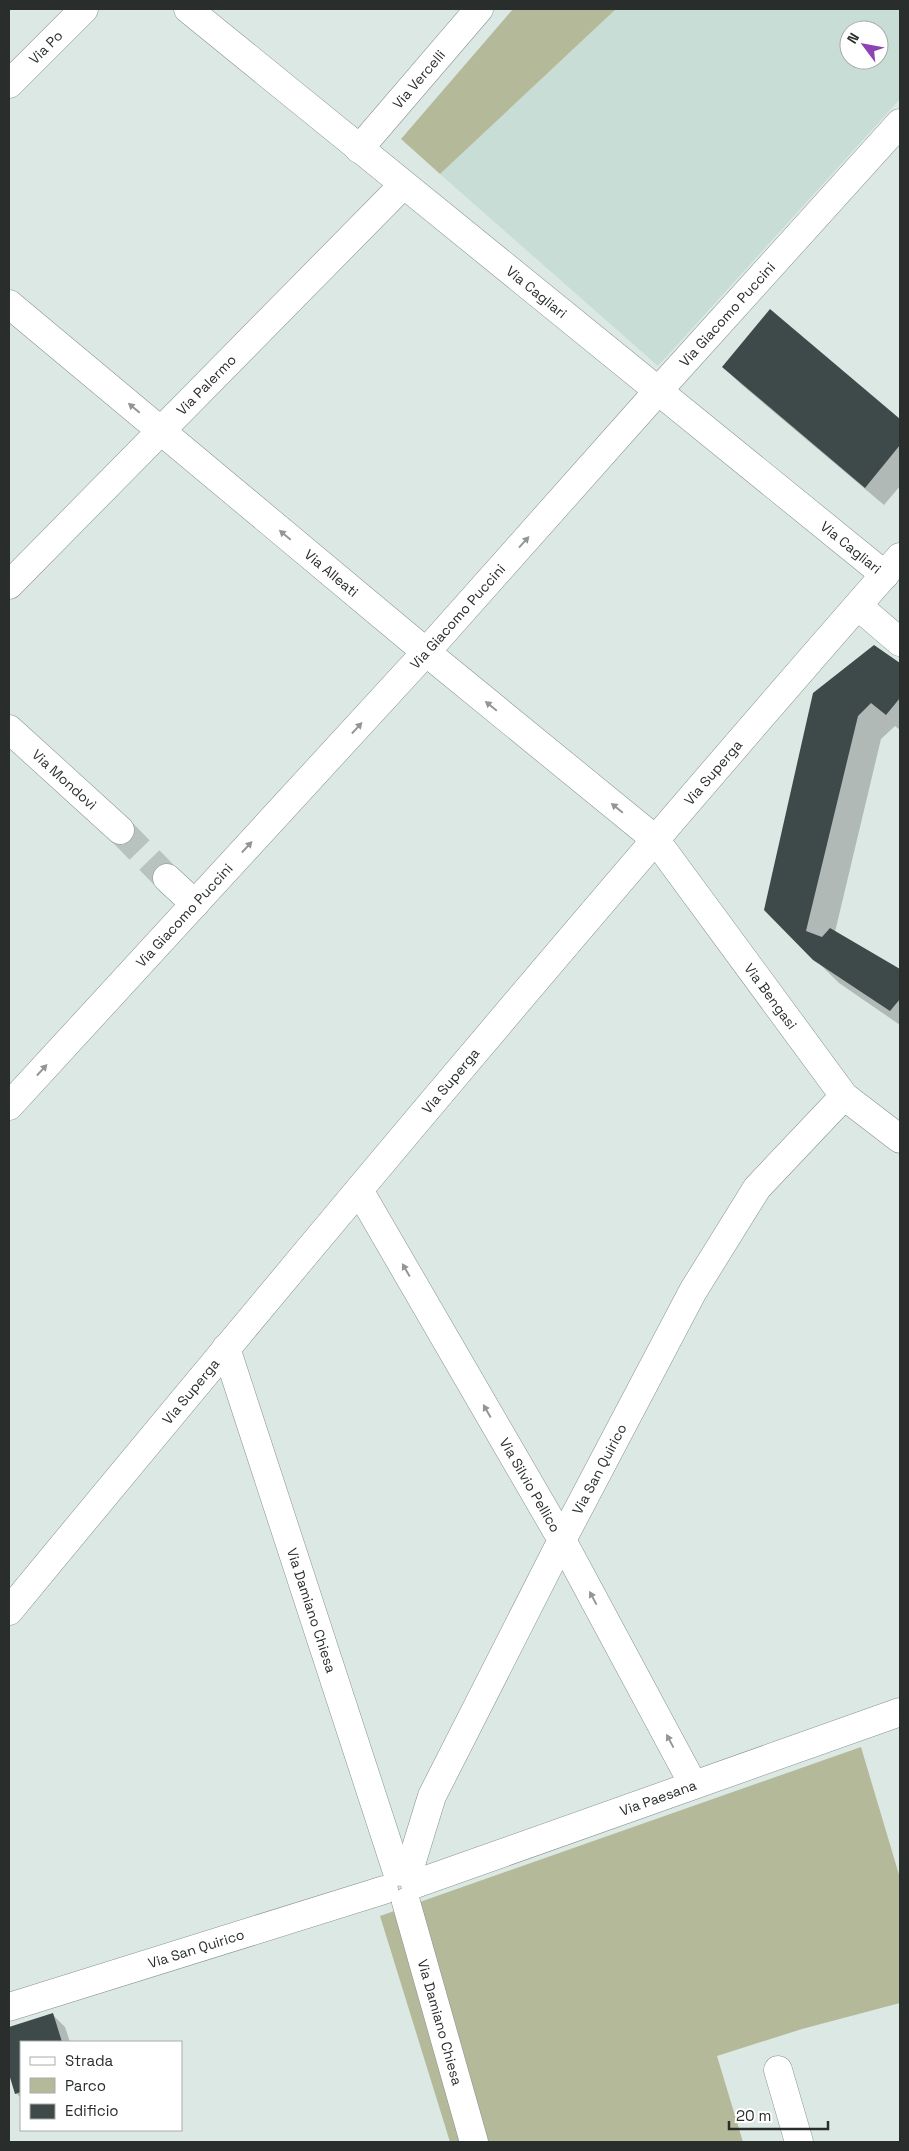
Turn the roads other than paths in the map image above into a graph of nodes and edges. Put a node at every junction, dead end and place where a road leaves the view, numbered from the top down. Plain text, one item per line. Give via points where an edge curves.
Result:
1 (84, 9) edge
2 (188, 9) edge
3 (479, 9) edge
4 (9, 84) edge
5 (900, 123) edge
6 (359, 149) junction
7 (403, 185) junction
8 (9, 304) edge
9 (658, 391) junction
10 (161, 430) junction
11 (892, 566) edge
12 (9, 585) edge
13 (858, 606) junction
14 (900, 642) edge
15 (426, 652) junction
16 (9, 729) edge
17 (120, 830) tunnel mouth
18 (655, 839) junction
19 (166, 878) tunnel mouth
20 (195, 904) junction
21 (844, 1096) junction
22 (9, 1106) edge
23 (900, 1139) edge
24 (359, 1190) junction
25 (226, 1348) junction
26 (562, 1540) junction
27 (9, 1611) edge
28 (900, 1712) edge
29 (693, 1784) junction
30 (402, 1884) junction
31 (9, 2007) edge
32 (778, 2070) dead end
33 (474, 2142) edge
34 (799, 2142) edge

1 - 4 street, Via Po
2 - 6 street, Via Cagliari
3 - 6 street, Via Vercelli
5 - 9 street, Via Giacomo Puccini
6 - 7 street, Via Cagliari
7 - 9 street, Via Cagliari
7 - 10 street, Via Palermo
10 -> 8 street, Via Alleati
9 - 11 street, Via Cagliari
15 -> 9 street, Via Giacomo Puccini
10 - 12 street, Via Palermo
15 -> 10 street, Via Alleati
11 - 13 street, Via Superga
13 - 14 street
13 - 18 street, Via Superga
18 -> 15 street, Via Alleati
20 -> 15 street, Via Giacomo Puccini
16 - 17 street, Via Mondovì
18 - 21 street, Via Bengasi
18 - 24 street, Via Superga
19 - 20 street
22 -> 20 street, Via Giacomo Puccini
21 - 23 street, Via Bengasi
21 - 26 street, Via San Quirico via 757,1188 693,1291
24 - 25 street, Via Superga
26 -> 24 street, Via Silvio Pellico
25 - 27 street, Via Superga
25 - 30 street, Via Damiano Chiesa
29 -> 26 street, Via Silvio Pellico
26 - 30 street, Via San Quirico via 432,1796
28 - 29 street, Via Paesana
29 - 30 street, Via Paesana
30 - 31 street, Via San Quirico
30 - 33 street, Via Damiano Chiesa
32 - 34 street

